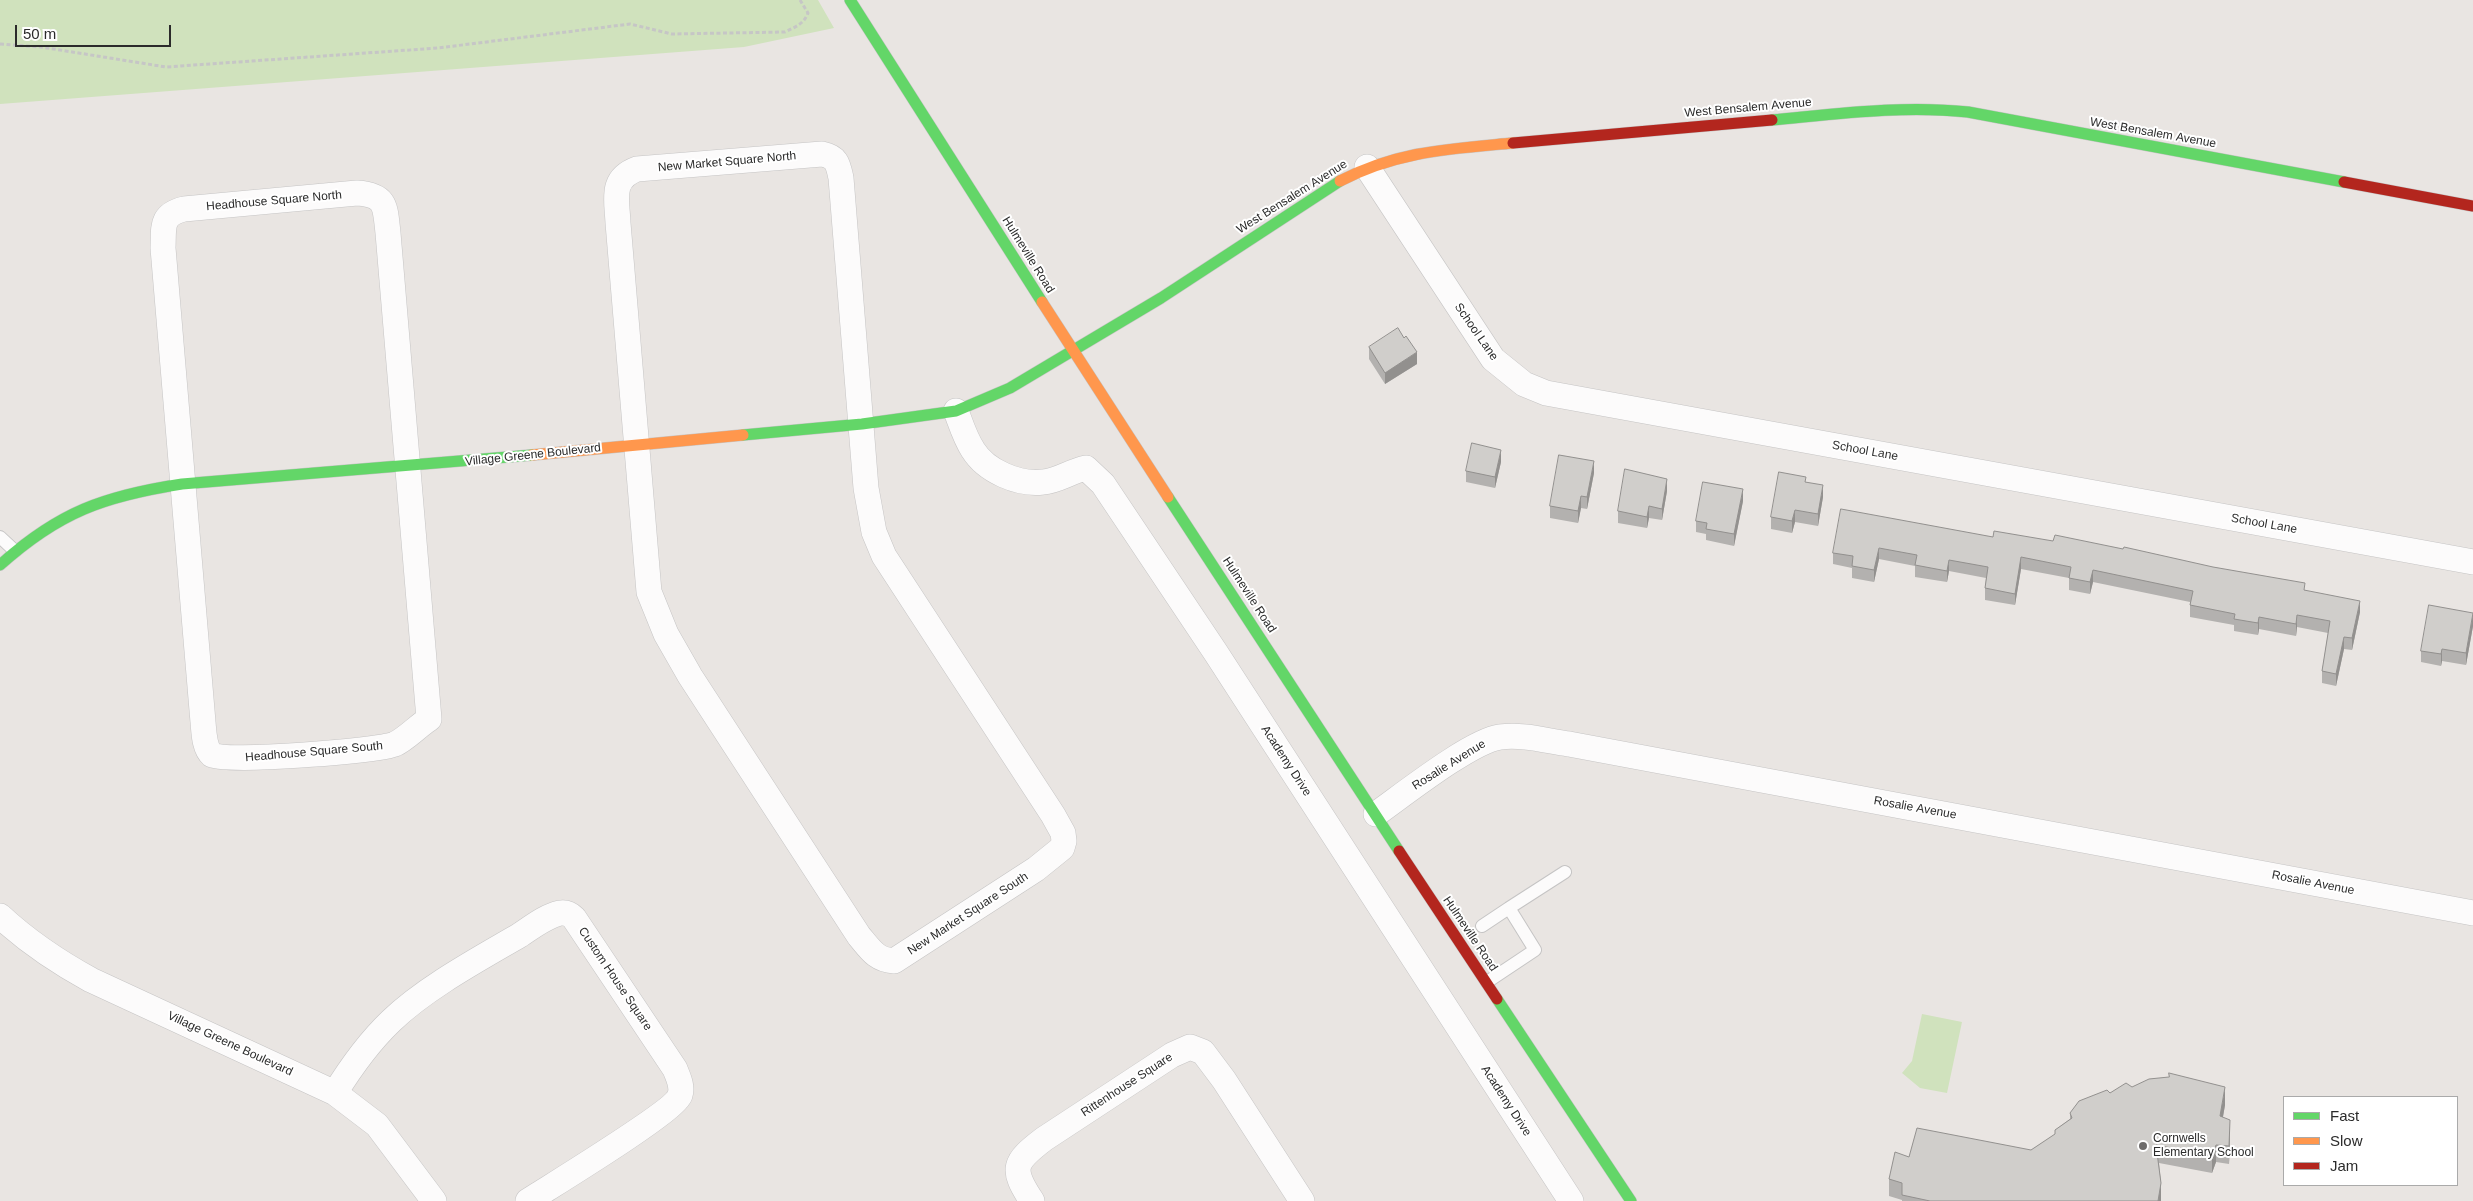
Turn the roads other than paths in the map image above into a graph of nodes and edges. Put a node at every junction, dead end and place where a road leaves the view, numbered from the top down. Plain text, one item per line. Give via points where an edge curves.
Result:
1 (850, 0) edge
2 (1367, 167) junction
3 (2473, 206) edge
4 (1073, 351) junction
5 (956, 411) junction
6 (862, 424) junction
7 (636, 445) junction
8 (409, 466) junction
9 (182, 484) junction
10 (0, 536) edge
11 (15, 551) junction
12 (2473, 562) edge
13 (0, 565) edge
14 (1376, 814) junction
15 (1565, 872) dead end
16 (1509, 908) junction
17 (2473, 913) edge
18 (0, 916) edge
19 (1482, 926) dead end
20 (1487, 982) junction
21 (335, 1093) junction
22 (434, 1201) edge
23 (528, 1201) edge
24 (1032, 1201) edge
25 (1302, 1201) edge
26 (1571, 1201) edge
27 (1631, 1201) edge

1 - 4 street, Hulmeville Road
2 - 3 street, West Bensalem Avenue via 1430,151 1928,108 1968,112
2 - 4 street, West Bensalem Avenue
2 - 12 street, School Lane via 1492,359 1524,384 1546,393
4 - 5 street, Village Greene Boulevard via 1010,388
4 - 14 street, Hulmeville Road
5 - 6 street, Village Greene Boulevard
5 - 26 street, Academy Drive via 974,452 985,464 1008,477 1043,482 1086,468 1103,484
6 - 7 street, Village Greene Boulevard
6 - 7 street, New Market Square North via 837,162 822,154 636,169 619,181 616,192
6 - 7 street, New Market Square South via 869,511 884,556 1053,816 1064,841 1062,848 1036,869 894,961 874,955 859,936 666,634 649,592
7 - 8 street, Village Greene Boulevard
8 - 9 street, Village Greene Boulevard
8 - 9 street, Headhouse Square South via 429,719 395,744 248,759 213,756 206,745
8 - 9 street, Headhouse Square North via 385,207 380,199 370,194 357,193 184,209 166,218 163,248
9 - 11 street, Village Greene Boulevard via 110,497 79,508 55,521
10 - 11 lane
11 - 13 street, Village Greene Boulevard
14 - 17 street, Rosalie Avenue via 1466,752 1490,740 1519,737
14 - 20 street, Hulmeville Road
15 - 16 lane
16 - 19 lane
16 - 20 lane via 1535,950
18 - 21 street, Village Greene Boulevard via 54,959 92,980
20 - 27 street, Hulmeville Road
21 - 22 street, Village Greene Boulevard via 377,1125
21 - 23 street, Custom House Square via 362,1052 391,1020 415,1001 546,920 568,913 675,1069 681,1093 677,1101 655,1118
24 - 25 street, Rittenhouse Square via 1017,1171 1017,1165 1025,1154 1190,1046 1203,1052 1224,1080

